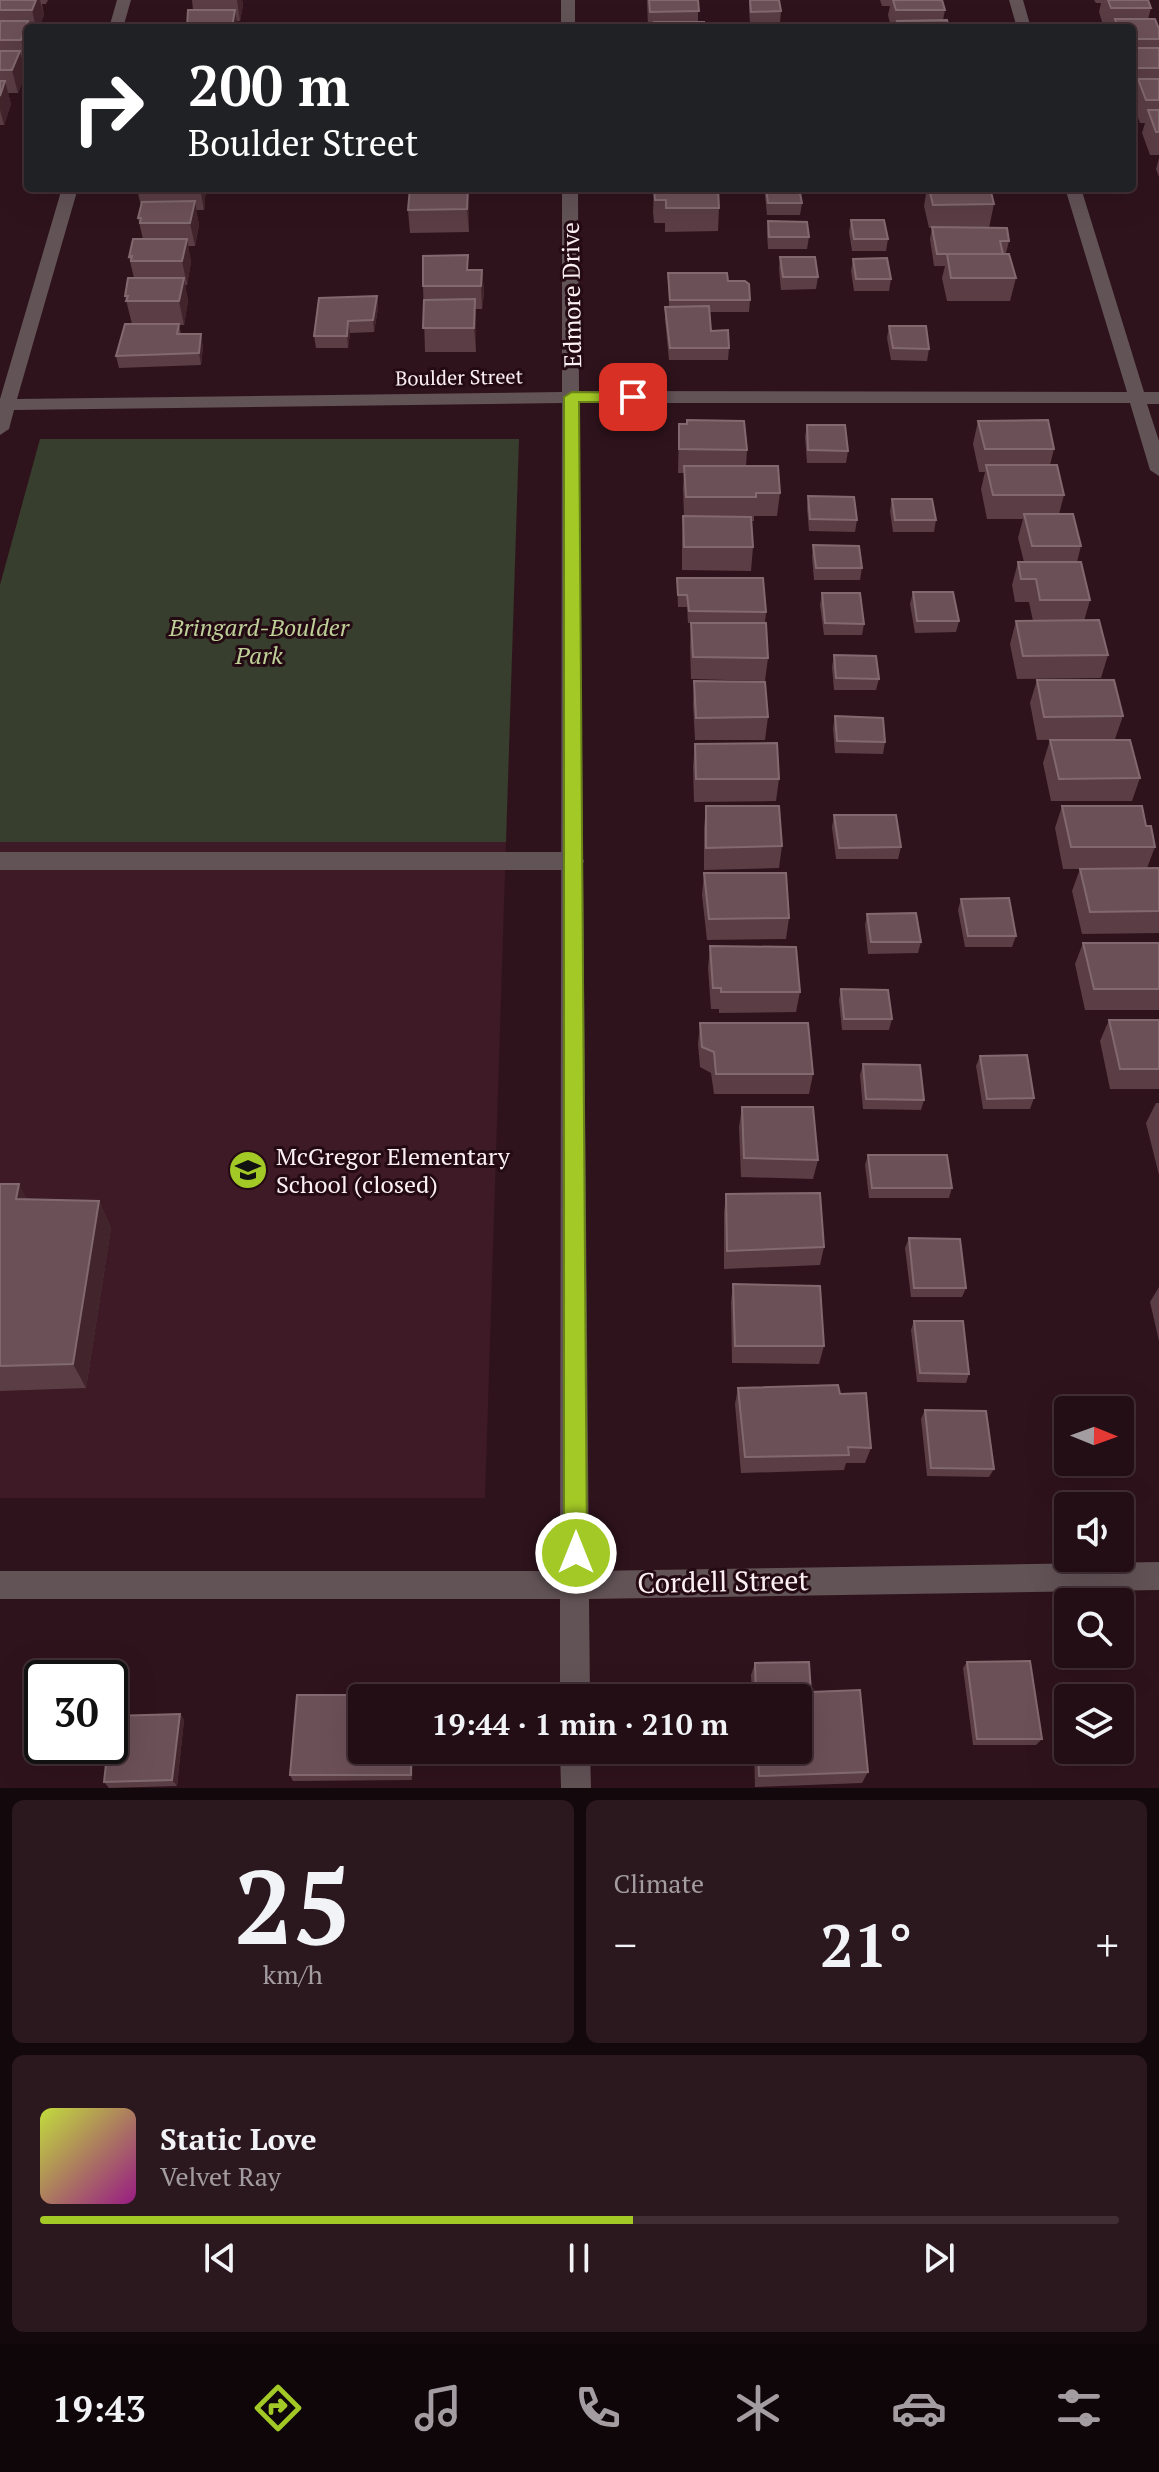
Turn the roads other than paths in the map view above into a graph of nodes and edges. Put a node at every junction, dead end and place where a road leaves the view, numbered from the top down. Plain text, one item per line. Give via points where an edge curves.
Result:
1 (124, 0) edge
2 (568, 0) edge
3 (1016, 0) edge
4 (117, 24) edge
5 (568, 24) edge
6 (1023, 24) edge
7 (69, 192) edge
8 (570, 192) edge
9 (1074, 192) edge
10 (572, 397) junction
11 (1137, 398) junction
12 (1159, 398) edge
13 (4, 405) edge
14 (0, 429) edge
15 (1159, 470) edge
16 (0, 861) edge
17 (573, 861) junction
18 (1159, 1576) edge
19 (0, 1585) edge
20 (576, 1585) junction
21 (575, 1684) edge
22 (575, 1764) edge
23 (576, 1788) edge

1 - 4 street
2 - 5 street
3 - 6 street
7 - 13 street
8 - 10 street, Edmore Drive
9 - 11 street
10 - 11 street, Boulder Street
10 - 13 street, Boulder Street
10 - 17 street, Edmore Drive
11 - 12 street, Boulder Street
11 - 15 street
13 - 14 street
16 - 17 street
17 - 20 street, Edmore Drive
18 - 20 street, Cordell Street
19 - 20 street, Cordell Street
20 - 21 street, Edmore Drive
22 - 23 street

